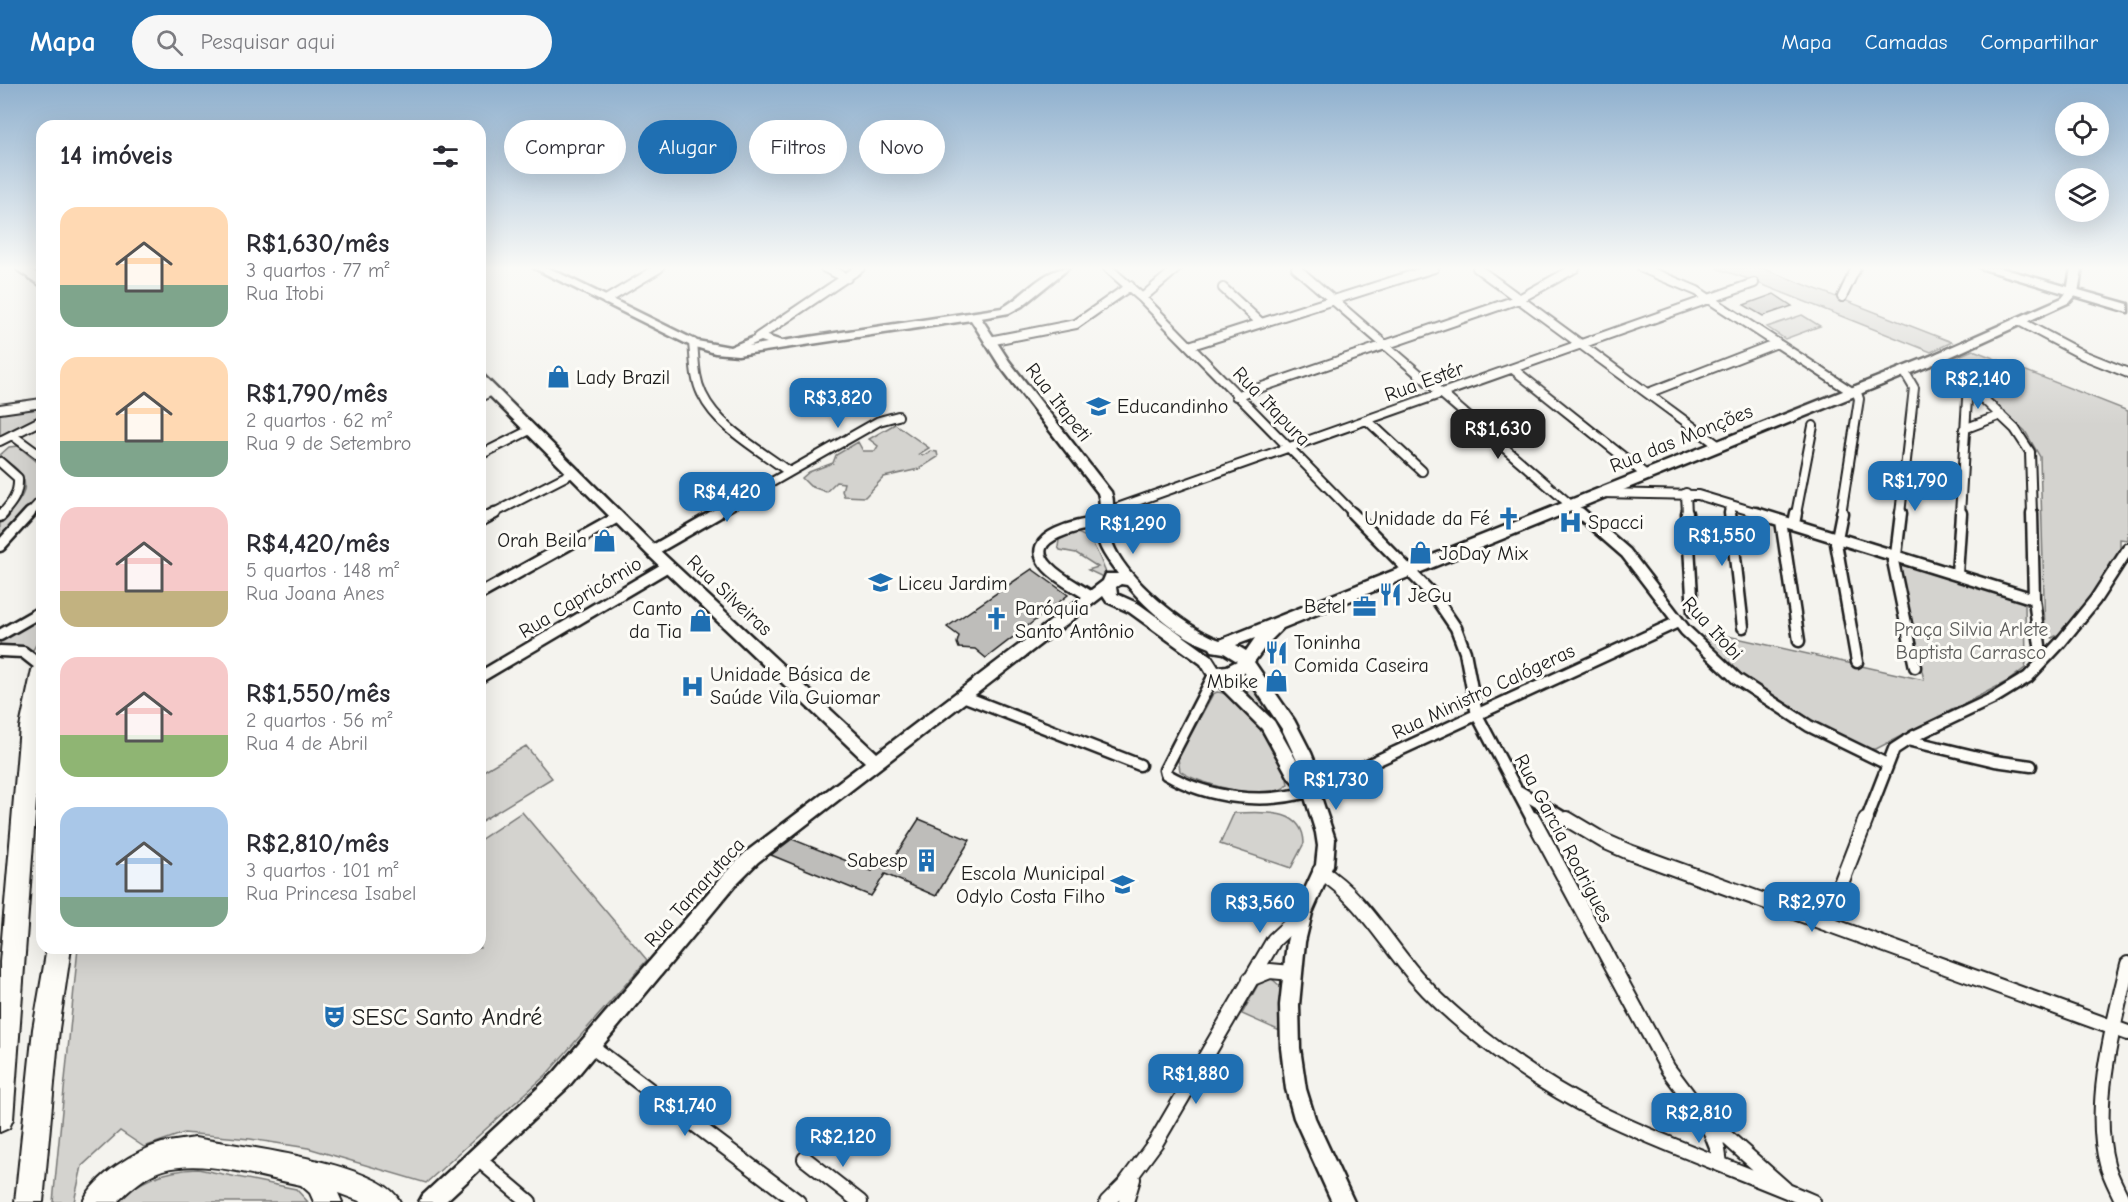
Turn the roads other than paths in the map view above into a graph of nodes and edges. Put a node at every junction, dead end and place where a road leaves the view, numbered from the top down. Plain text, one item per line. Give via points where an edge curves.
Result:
1 (648, 320) edge
2 (793, 320) edge
3 (939, 320) edge
4 (977, 320) edge
5 (1081, 320) edge
6 (1164, 320) edge
7 (1258, 320) edge
8 (1270, 320) edge
9 (1356, 320) edge
10 (1457, 320) edge
11 (1548, 320) edge
12 (1651, 320) edge
13 (1741, 320) edge
14 (2019, 321) joint
15 (1261, 323) junction
16 (766, 341) junction
17 (989, 341) junction
18 (693, 342) junction
19 (1777, 343) junction
20 (1581, 344) junction
21 (1385, 345) junction
22 (1189, 346) junction
23 (1939, 357) junction
24 (1513, 369) junction
25 (1904, 371) junction
26 (2128, 373) edge
27 (1968, 383) junction
28 (1854, 391) junction
29 (1648, 393) junction
30 (486, 394) edge
31 (1442, 394) junction
32 (1236, 396) junction
33 (36, 405) edge
34 (0, 409) edge
35 (2001, 415) junction
36 (898, 416) dead end
37 (1367, 420) junction
38 (36, 423) edge
39 (1813, 426) dead end
40 (1964, 429) junction
41 (530, 430) junction
42 (12, 435) junction
43 (0, 441) edge
44 (1719, 446) junction
45 (1287, 448) junction
46 (486, 452) edge
47 (36, 453) edge
48 (0, 462) edge
49 (1422, 471) dead end
50 (789, 472) junction
51 (572, 473) junction
52 (1646, 475) junction
53 (1686, 493) junction
54 (1601, 494) junction
55 (1572, 505) junction
56 (1729, 505) junction
57 (36, 507) edge
58 (0, 516) edge
59 (618, 517) junction
60 (1104, 517) junction
61 (486, 518) edge
62 (1781, 520) junction
63 (1794, 524) junction
64 (1839, 537) junction
65 (0, 546) edge
66 (1108, 549) junction
67 (2128, 549) edge
68 (652, 551) junction
69 (1896, 555) junction
70 (668, 566) junction
71 (1409, 571) junction
72 (1957, 574) junction
73 (1109, 584) junction
74 (1136, 586) junction
75 (486, 591) edge
76 (2034, 599) junction
77 (1087, 601) junction
78 (1119, 601) junction
79 (1694, 612) dead end
80 (36, 614) edge
81 (1678, 622) junction
82 (1278, 624) junction
83 (1743, 627) dead end
84 (0, 635) edge
85 (1799, 641) dead end
86 (1221, 646) junction
87 (0, 651) edge
88 (2042, 661) junction
89 (1857, 662) dead end
90 (36, 663) edge
91 (1247, 663) junction
92 (1211, 666) junction
93 (1915, 667) dead end
94 (486, 673) edge
95 (963, 696) junction
96 (36, 698) edge
97 (1477, 715) junction
98 (1906, 740) junction
99 (876, 762) junction
100 (1887, 764) junction
101 (1140, 765) dead end
102 (2031, 766) dead end
103 (1516, 790) junction
104 (1311, 791) junction
105 (1320, 871) junction
106 (1301, 915) junction
107 (1826, 922) junction
108 (58, 954) edge
109 (2128, 964) edge
110 (1292, 973) junction
111 (1250, 980) junction
112 (2113, 1027) junction
113 (2128, 1033) edge
114 (591, 1046) junction
115 (1704, 1116) junction
116 (0, 1119) edge
117 (478, 1159) junction
118 (805, 1159) dead end
119 (1720, 1164) junction
120 (307, 1173) junction
121 (1135, 1173) junction
122 (1785, 1189) junction
123 (29, 1202) edge
124 (97, 1202) edge
125 (328, 1202) edge
126 (386, 1202) edge
127 (430, 1202) edge
128 (529, 1202) edge
129 (798, 1202) edge
130 (860, 1202) edge
131 (1107, 1202) edge
132 (1126, 1202) edge
133 (1342, 1202) edge
134 (1813, 1202) edge
135 (2123, 1202) edge

1 - 18 street
2 - 16 street
3 - 16 street
4 - 17 street, Rua Itapeti
5 - 17 street
6 - 22 street, Rua Itapura
7 - 15 street
8 - 15 street
9 - 21 street, Rua Itobi
10 - 21 street
11 - 20 street
12 - 20 street, Rua Estér
13 - 19 street
14 - 23 street, Rua das Monções
14 - 26 street
15 - 22 street
16 - 18 street via 721,350
17 - 60 street, Rua Itapeti via 1104,492 1108,501
18 - 50 street via 700,387 708,404
19 - 28 street
19 - 29 street
20 - 24 street, Rua Estér
20 - 29 street
21 - 31 street, Rua Itobi
21 - 32 street
22 - 32 street, Rua Itapura
23 - 25 street, Rua das Monções
23 - 27 street
24 - 31 street, Rua Estér
24 - 52 street
25 - 28 street, Rua das Monções
25 - 69 street via 1914,388
27 - 35 street
27 - 40 street
28 - 44 street, Rua das Monções
28 - 64 street via 1859,399
29 - 44 street
30 - 41 street, Rua Silveiras
31 - 37 street, Rua Estér
31 - 55 street, Rua Itobi
32 - 45 street, Rua Itapura
33 - 34 street
35 - 40 street
35 - 76 street via 2030,452
36 - 50 street via 879,421
37 - 45 street, Rua Estér
37 - 49 street
38 - 42 street
39 - 63 street
40 - 72 street
41 - 46 street
41 - 51 street, Rua Silveiras
42 - 43 street
42 - 47 street
44 - 52 street, Rua das Monções
45 - 60 street, Rua Estér
45 - 71 street, Rua Itapura
48 - 58 street via 18,478 19,491
50 - 68 street
51 - 59 street, Rua Silveiras
51 - 61 street
52 - 54 street, Rua das Monções
53 - 54 street
53 - 56 street
53 - 79 street
54 - 55 street, Rua das Monções
55 - 71 street, Rua das Monções
55 - 81 street, Rua Itobi via 1642,570
56 - 62 street
56 - 83 street
57 - 65 street
59 - 68 street, Rua Silveiras
59 - 75 street
60 - 66 street, Rua Itapeti via 1102,533
60 - 77 street, Rua Estér via 1056,533 1041,553 1048,567
62 - 63 street
62 - 85 street
63 - 64 street
64 - 69 street
64 - 89 street via 1836,543
66 - 73 street, Rua Itapeti via 1112,569
66 - 74 street
67 - 88 street via 2120,567
68 - 70 street, Rua Silveiras
69 - 72 street
69 - 93 street via 1893,561
70 - 94 street, Rua Capricórnio
70 - 99 street, Rua Silveiras
71 - 82 street, Rua das Monções
71 - 97 street, Rua Garcia Rodrigues via 1435,597 1456,628 1465,652
72 - 76 street
73 - 74 street via 1119,579
73 - 77 street, Rua Tamarutaca
73 - 78 street via 1108,592
74 - 78 street via 1132,601
74 - 86 street via 1150,604
76 - 88 street
77 - 78 street, Rua Tamarutaca
77 - 95 street, Rua Tamarutaca
78 - 92 street
80 - 84 street
81 - 97 street, Rua Ministro Calógeras
81 - 100 street, Rua Itobi via 1735,678 1780,710 1836,742
82 - 86 street, Rua das Monções
82 - 91 street, Rua das Monções via 1264,635
86 - 91 street via 1239,654
86 - 92 street via 1209,653
87 - 90 street via 22,652
88 - 98 street via 2016,685
91 - 92 street via 1237,670
91 - 104 street via 1298,744 1310,769
92 - 104 street via 1268,725 1295,773
92 - 104 street, Rua Ministro Calógeras via 1166,774 1210,791 1246,799 1282,800
95 - 99 street, Rua Tamarutaca
95 - 101 street
96 - 116 highway via 30,727
97 - 103 street, Rua Garcia Rodrigues
97 - 104 street, Rua Ministro Calógeras
98 - 100 street via 1894,749
98 - 102 street
99 - 114 street, Rua Tamarutaca via 741,867
100 - 107 street
103 - 107 street via 1604,841
103 - 115 street, Rua Garcia Rodrigues via 1653,1045
104 - 105 street via 1327,840
105 - 106 street
105 - 119 street via 1355,897 1432,994 1501,1052 1568,1096 1618,1122
106 - 110 street
106 - 111 street via 1275,940
107 - 112 street
108 - 123 highway via 46,1029
109 - 112 street
110 - 111 street via 1270,971
110 - 133 street via 1290,1040 1296,1089 1309,1130
111 - 121 street
112 - 113 street
112 - 135 street via 2100,1116 2107,1164
114 - 117 street, Rua Tamarutaca
114 - 129 street
115 - 119 street, Rua Garcia Rodrigues
115 - 122 street, Rua Garcia Rodrigues
117 - 127 street, Rua Tamarutaca
117 - 128 street
118 - 130 street
119 - 122 street
120 - 124 highway via 213,1153 180,1152 139,1167
120 - 125 highway via 320,1183
120 - 126 highway via 357,1185
121 - 131 street
121 - 132 street
122 - 134 street

